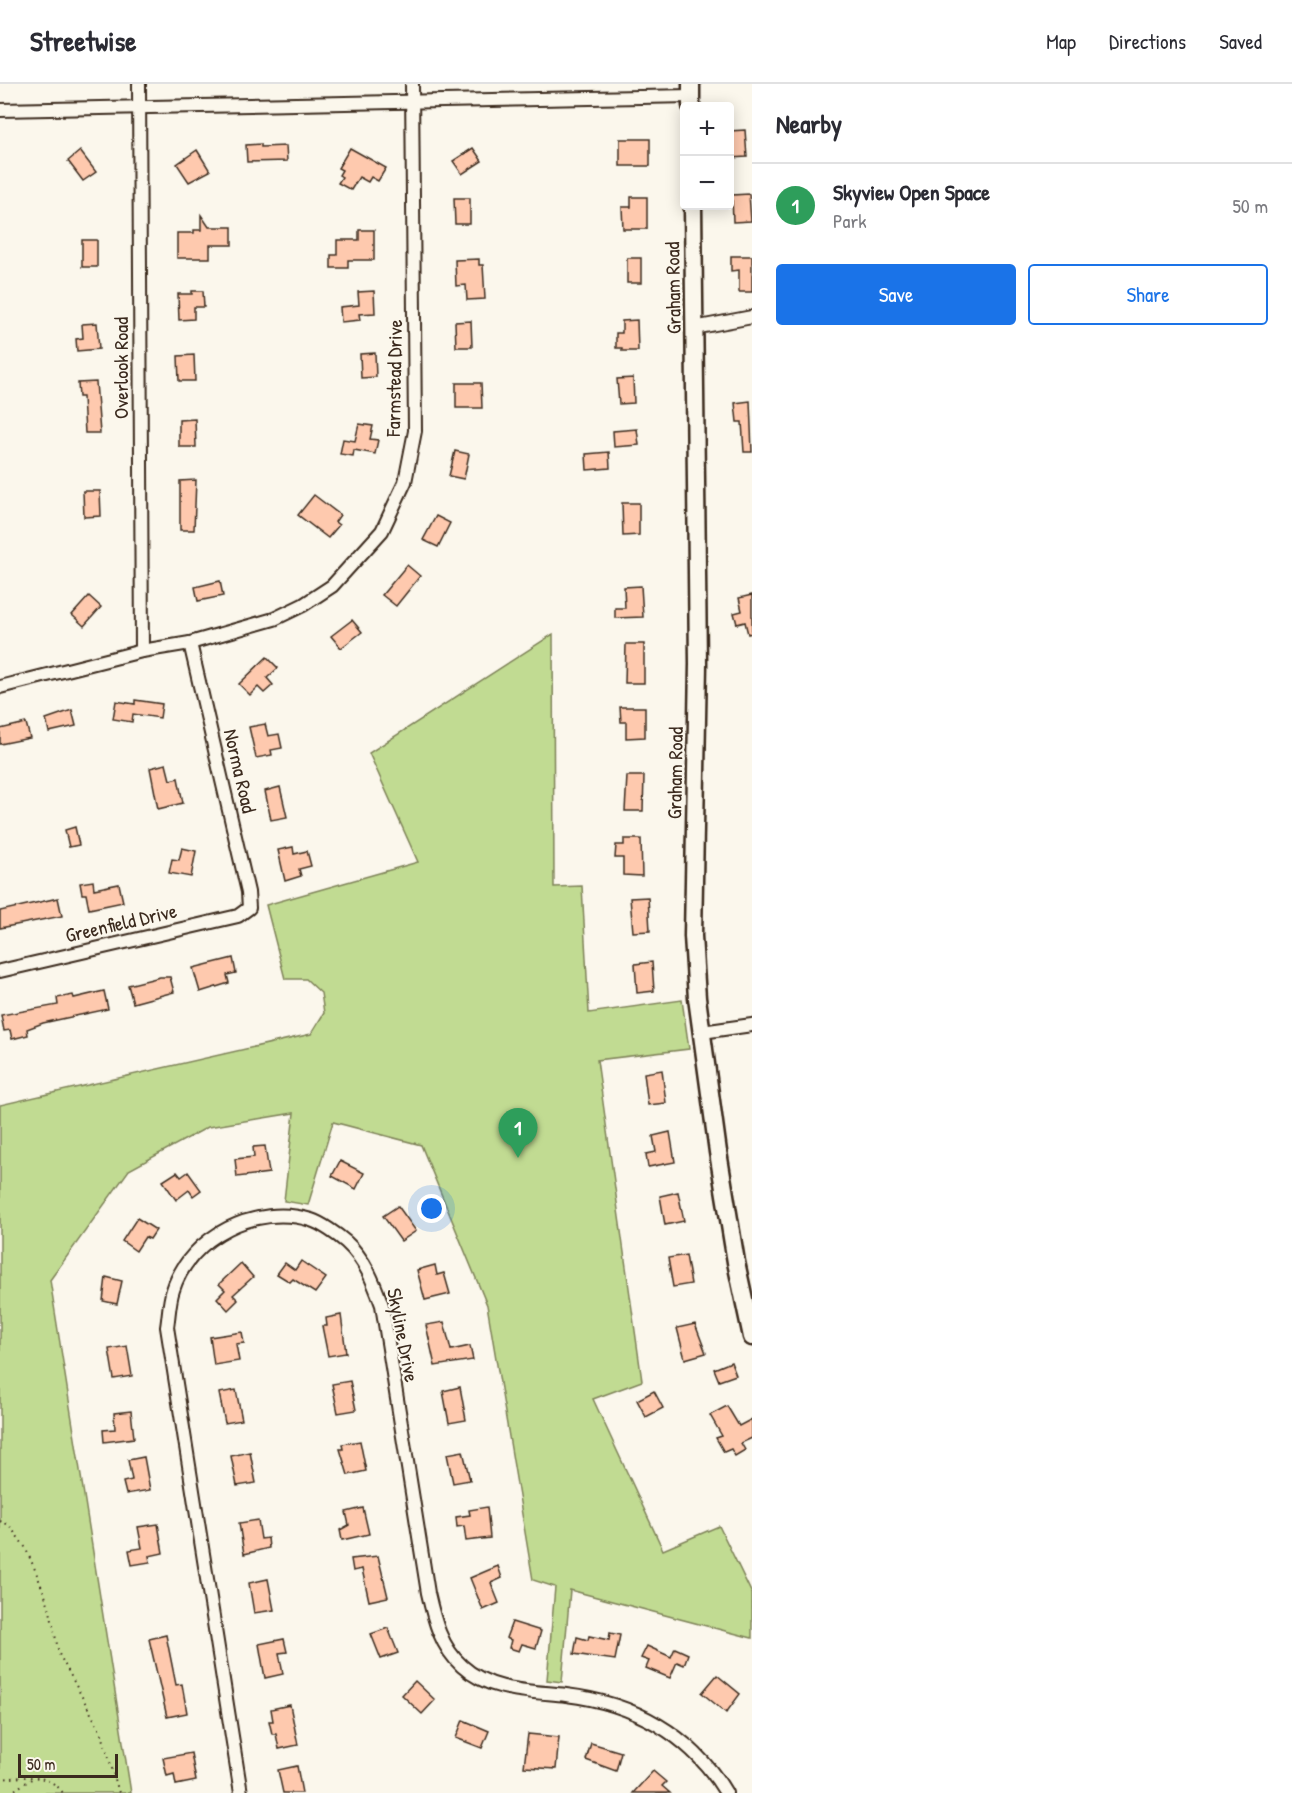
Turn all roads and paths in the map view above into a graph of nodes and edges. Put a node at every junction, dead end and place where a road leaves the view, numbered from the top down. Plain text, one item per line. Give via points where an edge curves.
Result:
1 (139, 84) edge
2 (412, 84) edge
3 (691, 96) edge
4 (412, 102) junction
5 (139, 106) junction
6 (0, 110) edge
7 (693, 210) edge
8 (752, 317) edge
9 (694, 328) junction
10 (190, 643) junction
11 (142, 651) junction
12 (0, 687) edge
13 (249, 908) joint
14 (0, 970) edge
15 (752, 1025) edge
16 (702, 1032) junction
17 (752, 1337) edge
18 (1, 1521) edge
19 (33, 1778) junction
20 (0, 1779) edge
21 (10, 1793) edge
22 (63, 1793) edge
23 (119, 1793) edge
24 (241, 1793) edge
25 (726, 1793) edge

1 - 5 street, Overlook Road
2 - 4 street, Farmstead Drive
3 - 4 street
4 - 5 street
4 - 10 street, Farmstead Drive via 416,431 405,482 382,531 332,586 274,619
5 - 6 street
5 - 11 street, Overlook Road
7 - 9 street, Graham Road
8 - 9 street
9 - 16 street, Graham Road via 698,664 693,936
10 - 11 street, Farmstead Drive
10 - 13 street, Norma Road via 249,892
11 - 12 street, Farmstead Drive
13 - 14 street, Greenfield Drive via 238,916
15 - 16 street
16 - 17 street, Graham Road via 735,1262
18 - 23 path via 9,1525 25,1547 36,1572 49,1606 59,1654 102,1734
19 - 20 path
19 - 21 path
19 - 22 path via 56,1783
24 - 25 street, Skyline Drive via 167,1327 173,1290 193,1253 227,1228 273,1215 312,1220 346,1242 370,1273 382,1305 428,1593 446,1647 462,1667 488,1684 602,1701 645,1715 682,1739 714,1772

